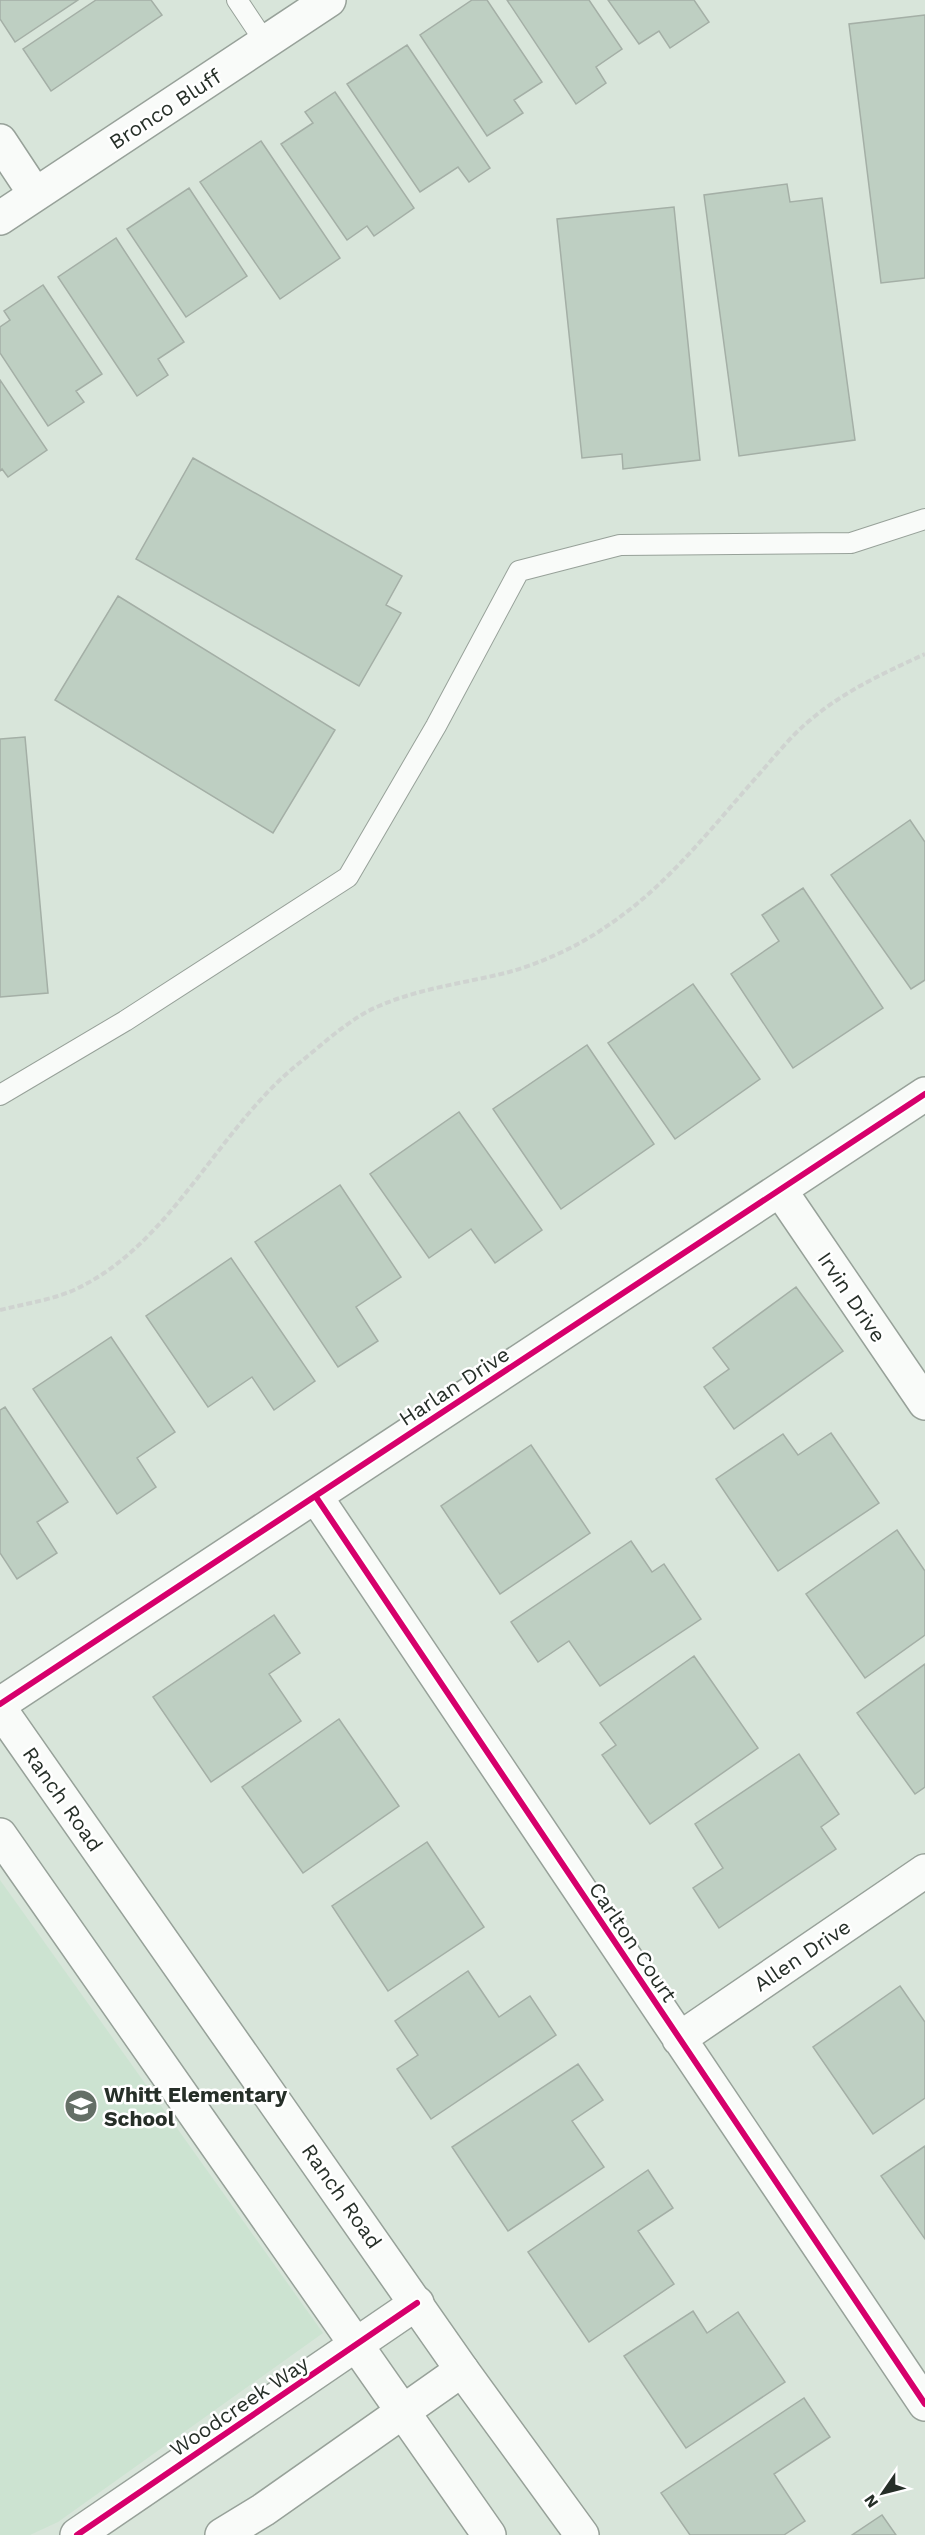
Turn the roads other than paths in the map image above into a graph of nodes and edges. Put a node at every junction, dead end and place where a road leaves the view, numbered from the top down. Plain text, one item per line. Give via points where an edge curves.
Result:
1 (237, 0) edge
2 (329, 0) edge
3 (266, 42) junction
4 (0, 141) edge
5 (35, 194) junction
6 (0, 218) edge
7 (925, 519) edge
8 (925, 1094) edge
9 (0, 1095) edge
10 (780, 1190) junction
11 (925, 1403) edge
12 (316, 1497) junction
13 (0, 1704) edge
14 (0, 1709) edge
15 (0, 1835) edge
16 (925, 1871) edge
17 (679, 2039) junction
18 (417, 2303) junction
19 (355, 2347) junction
20 (462, 2370) junction
21 (925, 2404) edge
22 (402, 2412) junction
23 (78, 2535) edge
24 (222, 2535) edge
25 (489, 2535) edge
26 (582, 2535) edge

1 - 3 lane
2 - 3 street, Bronco Bluff
3 - 5 street, Bronco Bluff
4 - 5 street
5 - 6 street, Bronco Bluff
7 - 9 lane via 851,543 620,545 519,571 436,726 348,877 125,1021
8 - 10 street, Harlan Drive
10 - 11 street, Irvin Drive
10 - 12 street, Harlan Drive
12 - 13 street, Harlan Drive
12 - 17 street, Carlton Court
14 - 18 street, Ranch Road
15 - 19 street
16 - 17 street, Allen Drive
17 - 21 street, Carlton Court
18 - 19 street, Woodcreek Way
18 - 20 street, Ranch Road
19 - 22 street
19 - 23 street, Woodcreek Way
20 - 22 street
20 - 26 street, Ranch Road
22 - 24 street
22 - 25 street

